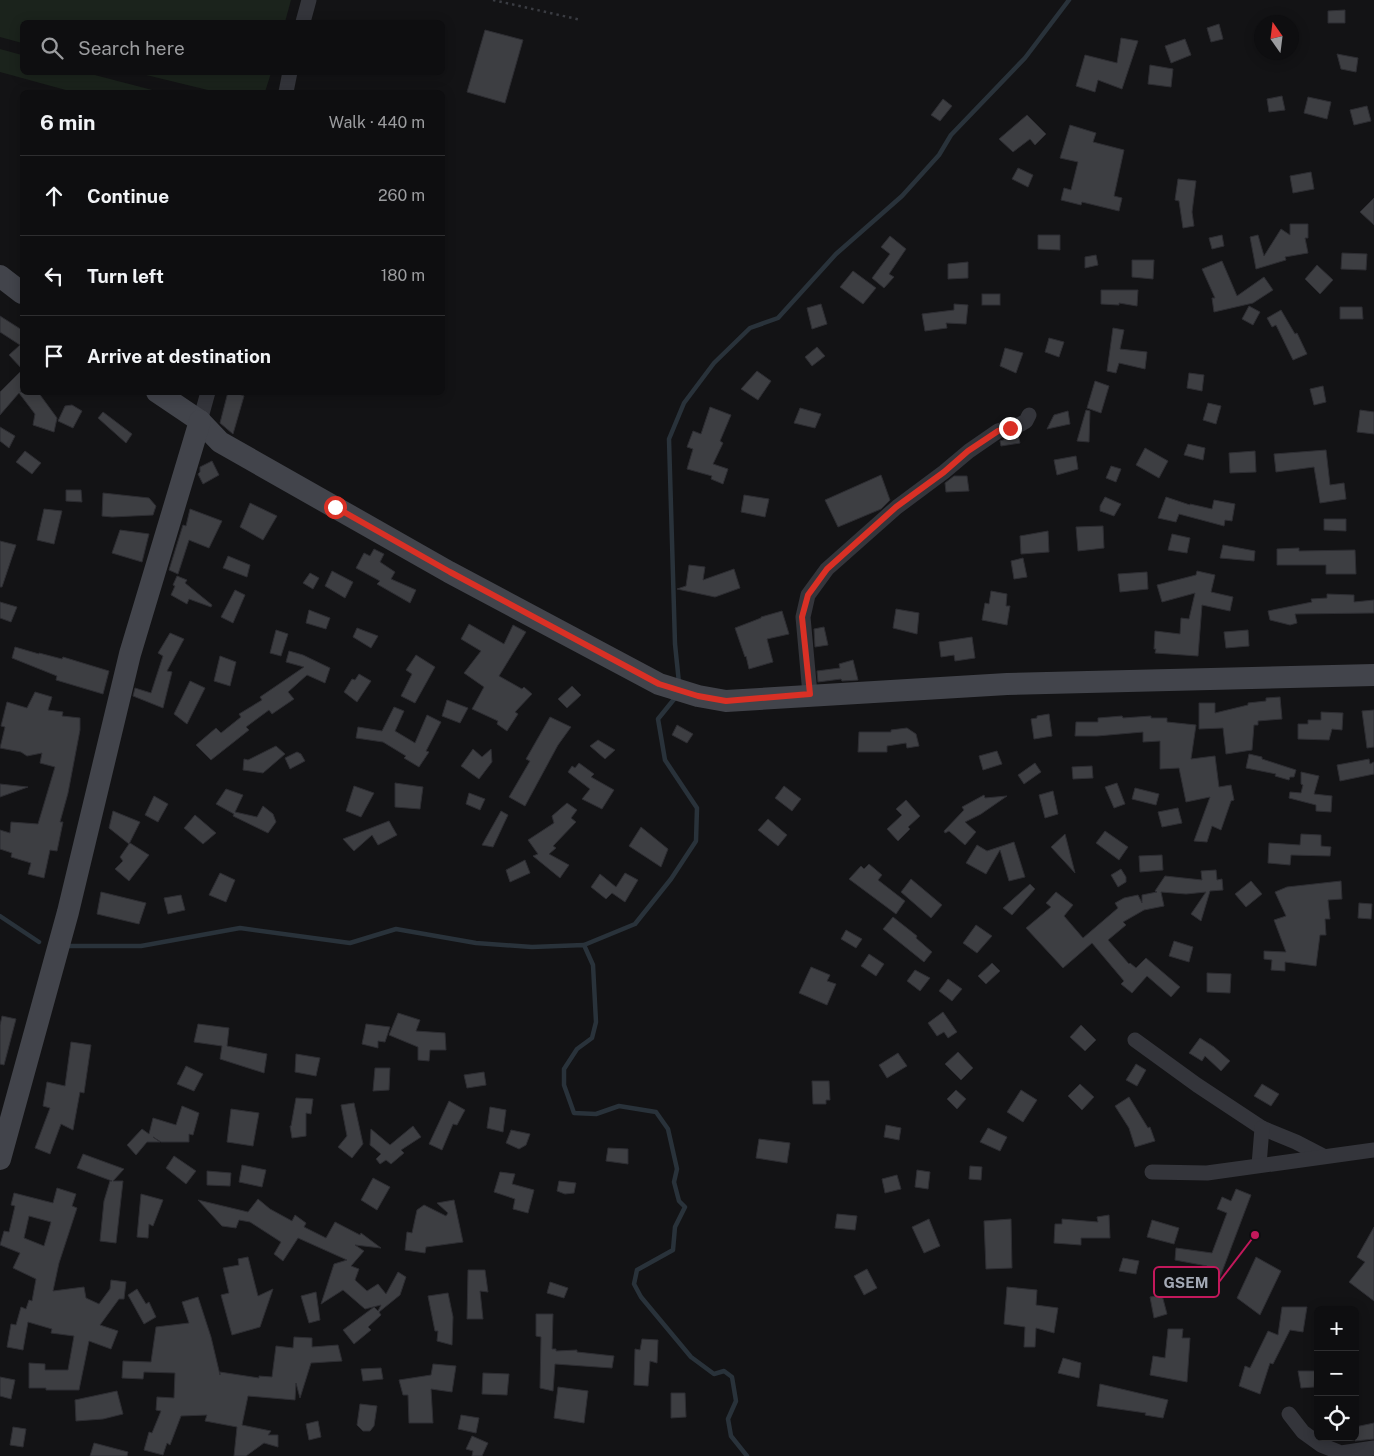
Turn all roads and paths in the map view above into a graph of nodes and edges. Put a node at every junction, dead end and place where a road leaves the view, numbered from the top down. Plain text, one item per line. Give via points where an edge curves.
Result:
1 (309, 0) edge
2 (493, 0) edge
3 (304, 20) edge
4 (581, 20) dead end
5 (289, 75) edge
6 (286, 90) edge
7 (0, 276) edge
8 (20, 291) edge
9 (161, 395) edge
10 (207, 395) edge
11 (1029, 415) dead end
12 (200, 421) junction
13 (1374, 675) edge
14 (810, 694) junction
15 (1135, 1040) dead end
16 (1262, 1128) junction
17 (1374, 1150) edge
18 (1323, 1156) junction
19 (0, 1159) edge
20 (1259, 1165) junction
21 (1152, 1172) dead end
22 (1289, 1414) dead end
23 (1374, 1448) edge

1 - 3 street
2 - 4 path
5 - 6 street
7 - 8 main road
9 - 12 main road
10 - 12 street
11 - 14 street via 1021,424 998,431 968,451 896,507 827,569 808,595 802,617
12 - 14 main road via 220,442 450,572 659,684 726,701
12 - 19 main road via 130,654 68,912
13 - 14 main road via 1007,684
15 - 16 street
16 - 18 street
16 - 20 street
17 - 18 street
18 - 20 street
20 - 21 street via 1207,1173
22 - 23 street via 1303,1432 1321,1445 1341,1453

